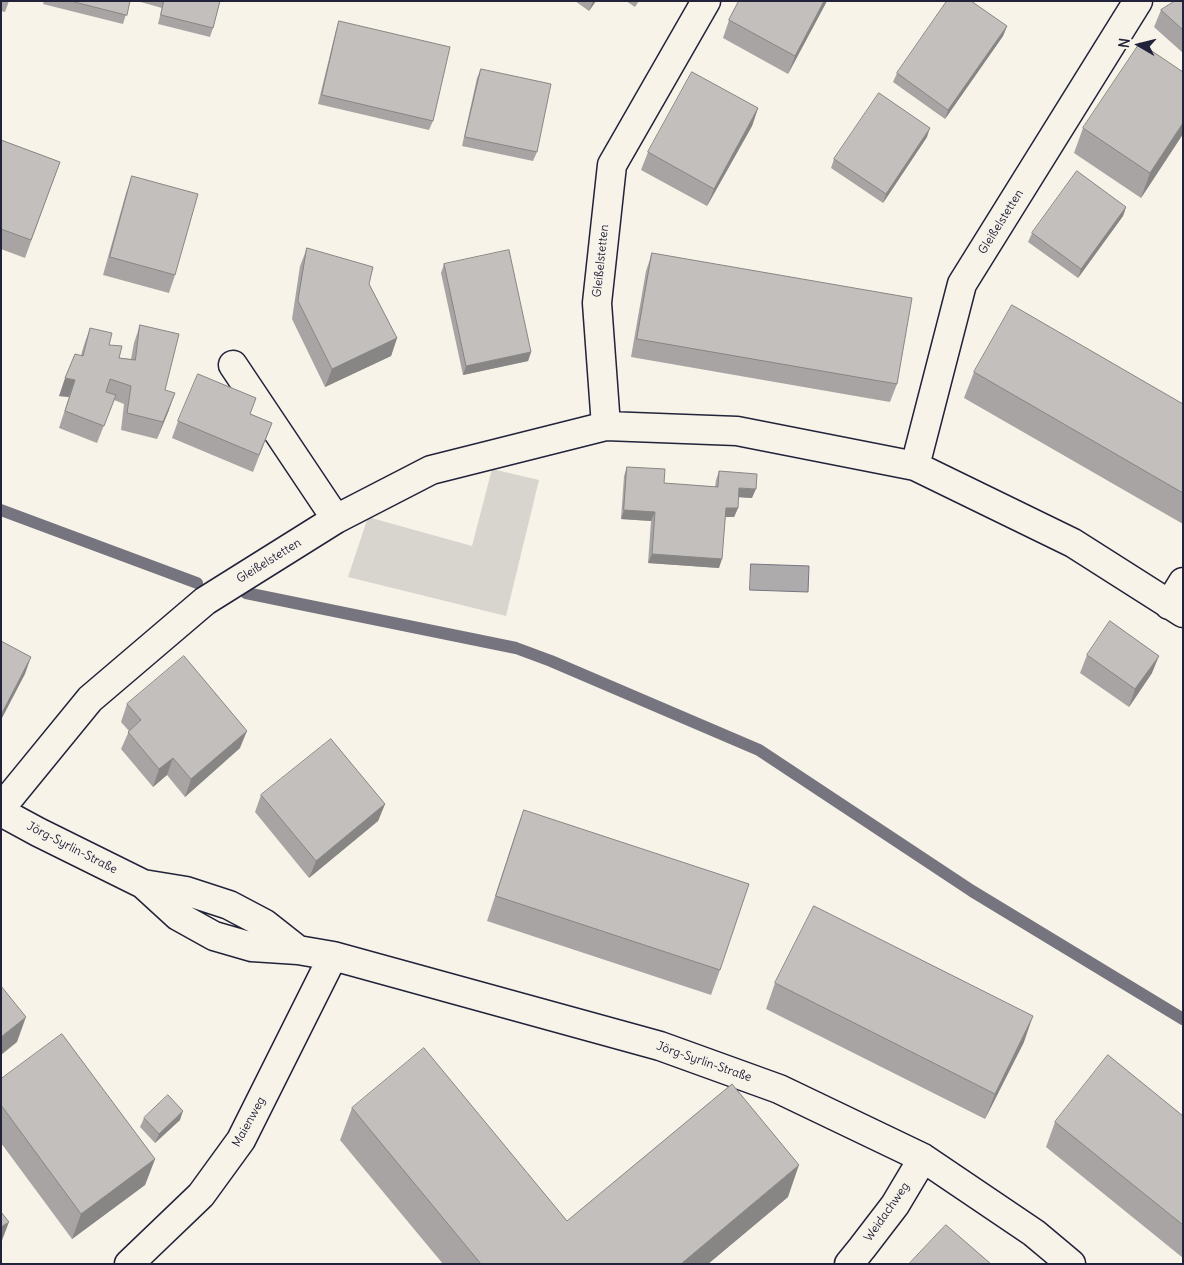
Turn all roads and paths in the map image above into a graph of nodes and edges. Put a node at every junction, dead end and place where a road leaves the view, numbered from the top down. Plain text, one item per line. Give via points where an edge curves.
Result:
1 (706, 1) edge
2 (1138, 1) edge
3 (233, 366) dead end
4 (606, 426) junction
5 (915, 466) junction
6 (336, 519) junction
7 (1178, 600) edge
8 (1, 810) edge
9 (334, 956) junction
10 (923, 1158) junction
11 (130, 1264) edge
12 (849, 1264) edge
13 (1071, 1264) edge

1 - 4 street, Gleißelstetten via 612,165 597,302
2 - 5 street, Gleißelstetten via 962,284
3 - 6 street
4 - 5 street, Gleißelstetten via 737,431
4 - 6 street, Gleißelstetten via 431,470
5 - 7 street, Gleißelstetten via 1073,543
6 - 8 street, Gleißelstetten via 205,601 90,699
8 - 9 street, Jörg-Syrlin-Straße via 143,884 186,891 229,905 264,924 298,950
9 - 10 street, Jörg-Syrlin-Straße via 660,1046 779,1089
9 - 11 street, Maienweg via 241,1140 201,1195
10 - 12 street, Weidachweg via 895,1205
10 - 13 street, Jörg-Syrlin-Straße via 1034,1233

